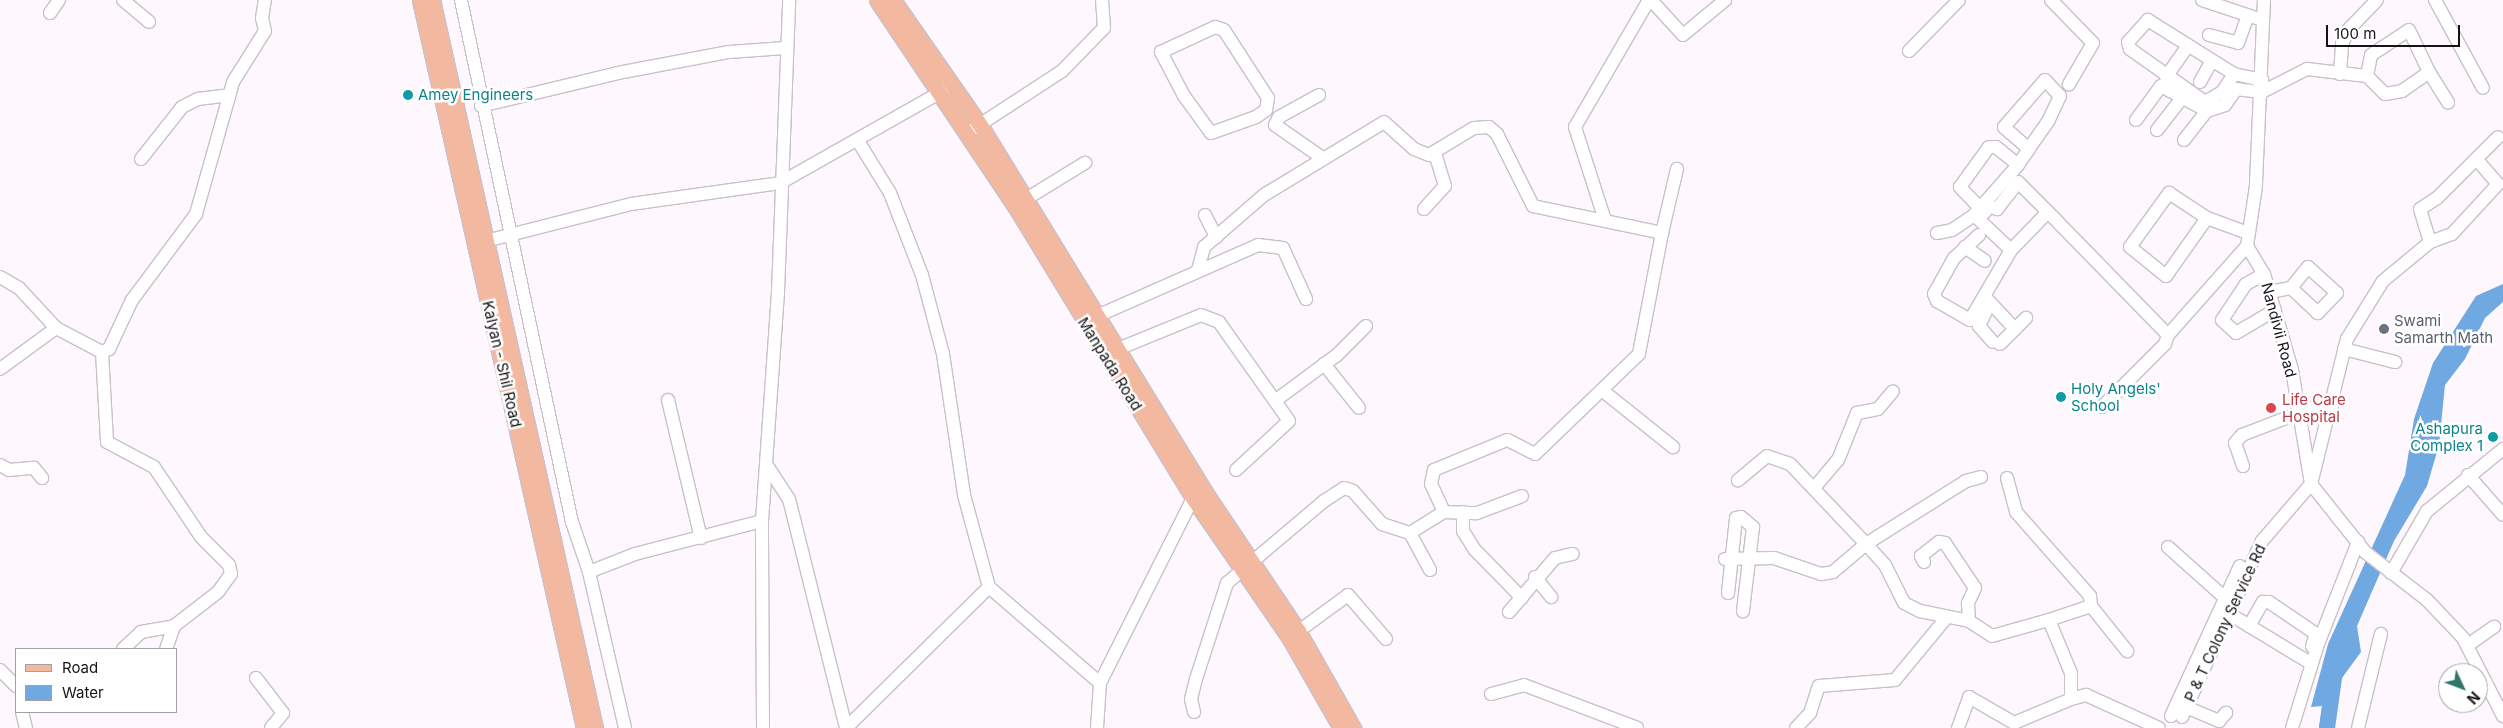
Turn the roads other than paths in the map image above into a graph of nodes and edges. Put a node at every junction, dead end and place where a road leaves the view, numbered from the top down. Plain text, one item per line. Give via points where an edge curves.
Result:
1 (59, 0) edge
2 (123, 0) edge
3 (265, 0) edge
4 (420, 0) edge
5 (432, 0) edge
6 (789, 0) edge
7 (877, 0) edge
8 (894, 0) edge
9 (1102, 0) edge
10 (1650, 0) edge
11 (1725, 0) edge
12 (1959, 0) edge
13 (2051, 0) edge
14 (2202, 0) edge
15 (2264, 0) edge
16 (2378, 0) edge
17 (2435, 0) edge
18 (465, 1) edge
19 (50, 13) dead end
20 (2248, 16) junction
21 (2262, 20) junction
22 (149, 22) dead end
23 (2208, 35) dead end
24 (2187, 47) junction
25 (785, 48) junction
26 (1909, 51) dead end
27 (2211, 62) junction
28 (2429, 72) junction
29 (2234, 74) junction
30 (2340, 74) junction
31 (2367, 76) junction
32 (2166, 77) junction
33 (2200, 82) dead end
34 (2069, 84) dead end
35 (2262, 86) junction
36 (947, 88) junction
37 (2483, 88) dead end
38 (2226, 94) junction
39 (229, 95) junction
40 (1319, 95) dead end
41 (1184, 96) joint
42 (2182, 98) junction
43 (2448, 103) dead end
44 (481, 106) junction
45 (2207, 111) junction
46 (2136, 120) dead end
47 (973, 129) junction
48 (2157, 130) dead end
49 (2498, 137) dead end
50 (2184, 140) dead end
51 (858, 141) junction
52 (2029, 149) junction
53 (1434, 153) junction
54 (1321, 157) junction
55 (140, 158) dead end
56 (2476, 159) junction
57 (1085, 164) dead end
58 (2018, 165) junction
59 (1677, 169) dead end
60 (780, 183) junction
61 (1020, 202) junction
62 (1424, 209) dead end
63 (1977, 212) junction
64 (2048, 212) junction
65 (1205, 215) dead end
66 (2208, 218) junction
67 (1605, 220) junction
68 (1662, 233) junction
69 (1937, 233) dead end
70 (2248, 233) junction
71 (511, 234) junction
72 (1979, 234) dead end
73 (1216, 237) junction
74 (481, 242) junction
75 (2430, 242) junction
76 (1966, 246) junction
77 (2247, 246) junction
78 (2012, 248) junction
79 (1985, 261) dead end
80 (1198, 270) junction
81 (2264, 274) junction
82 (0, 277) edge
83 (2003, 281) dead end
84 (2290, 288) dead end
85 (2270, 292) junction
86 (1306, 299) dead end
87 (1988, 300) junction
88 (2275, 310) junction
89 (2026, 318) dead end
90 (1090, 319) junction
91 (1366, 326) dead end
92 (56, 328) junction
93 (2015, 329) junction
94 (2168, 335) junction
95 (2344, 349) junction
96 (102, 352) junction
97 (1110, 352) junction
98 (2395, 362) dead end
99 (1324, 364) junction
100 (0, 369) edge
101 (1603, 391) junction
102 (1893, 391) dead end
103 (668, 400) dead end
104 (1276, 400) junction
105 (2102, 407) dead end
106 (1359, 408) dead end
107 (2332, 408) junction
108 (2297, 414) junction
109 (1673, 447) dead end
110 (2503, 449) edge
111 (0, 465) edge
112 (2243, 466) dead end
113 (768, 467) junction
114 (1236, 470) dead end
115 (2468, 475) junction
116 (1980, 477) dead end
117 (42, 478) dead end
118 (2007, 478) dead end
119 (1738, 480) dead end
120 (2310, 480) junction
121 (1814, 487) junction
122 (1199, 494) junction
123 (1522, 496) dead end
124 (1444, 512) junction
125 (1463, 512) junction
126 (2503, 515) edge
127 (762, 521) junction
128 (1410, 532) junction
129 (701, 538) junction
130 (1866, 544) junction
131 (2168, 547) dead end
132 (2361, 547) junction
133 (1573, 554) dead end
134 (1749, 556) junction
135 (1729, 558) junction
136 (1924, 562) dead end
137 (1247, 569) junction
138 (1430, 570) dead end
139 (589, 572) junction
140 (2391, 573) junction
141 (1536, 577) junction
142 (989, 587) junction
143 (1728, 593) dead end
144 (1551, 597) dead end
145 (1522, 598) junction
146 (2226, 605) junction
147 (2091, 606) junction
148 (1743, 610) dead end
149 (1509, 612) dead end
150 (1947, 617) junction
151 (2049, 620) junction
152 (1969, 622) junction
153 (174, 626) junction
154 (2249, 626) junction
155 (2494, 627) dead end
156 (1294, 634) junction
157 (2381, 634) dead end
158 (1386, 639) dead end
159 (2468, 645) junction
160 (124, 648) edge
161 (166, 648) edge
162 (2127, 651) dead end
163 (2308, 662) junction
164 (0, 670) edge
165 (256, 678) dead end
166 (1100, 683) junction
167 (15, 685) edge
168 (1491, 694) dead end
169 (2071, 699) junction
170 (1194, 712) dead end
171 (1338, 712) junction
172 (22, 713) edge
173 (2226, 713) dead end
174 (2503, 716) edge
175 (2181, 717) edge
176 (26, 728) edge
177 (271, 728) edge
178 (584, 728) edge
179 (595, 728) edge
180 (625, 728) edge
181 (763, 728) edge
182 (1097, 728) edge
183 (1341, 728) edge
184 (1353, 728) edge
185 (1637, 728) edge
186 (1796, 728) edge
187 (1958, 728) edge
188 (2159, 728) edge
189 (2164, 728) edge
190 (2292, 728) edge
191 (2358, 728) edge

1 - 19 street
2 - 22 street
3 - 39 street via 262,18 265,31
4 - 74 main road, Kalyan - Shil Road
5 - 74 main road, Kalyan - Shil Road
6 - 25 street
7 - 36 main road, Manpada Road
8 - 36 main road, Manpada Road
9 - 47 street via 1104,28 1062,71
10 - 11 street via 1683,35
10 - 67 street via 1575,127
12 - 26 street
13 - 34 street via 2093,43
14 - 20 street
15 - 21 street
16 - 30 street via 2349,29 2342,44
17 - 37 street
18 - 44 street
20 - 21 street
20 - 23 street via 2238,43
21 - 35 street
24 - 27 street
24 - 32 street
24 - 32 street via 2148,20 2141,23 2128,42 2130,49
25 - 44 street via 729,52 623,72
25 - 60 street
27 - 29 street
27 - 33 street
28 - 31 street via 2402,91 2386,94
28 - 31 street via 2409,30 2372,55
28 - 43 street
29 - 35 street
29 - 38 street
30 - 31 street
30 - 35 street via 2306,69
32 - 38 street via 2205,102
35 - 38 street via 2240,88
35 - 70 street
36 - 47 main road, Manpada Road
36 - 51 street
38 - 45 street via 2225,105
39 - 55 street via 198,99 182,107
39 - 96 street via 196,214 187,231 132,300 109,349
40 - 54 street via 1279,117 1275,125
41 - 41 street via 1161,52 1216,27 1224,30 1268,98 1266,110 1256,117 1211,133
42 - 45 street
42 - 46 street via 2159,87
42 - 48 street
44 - 71 street
45 - 50 street
47 - 61 main road, Manpada Road
49 - 56 street
51 - 60 street
51 - 142 street via 890,193 922,275 943,354 964,495
52 - 52 street via 2060,96 2045,80 2004,127
52 - 58 street
53 - 54 street via 1414,149 1384,122
53 - 62 street via 1445,186
53 - 67 street via 1474,128 1489,127 1497,134 1533,206
54 - 73 street via 1264,195
56 - 75 street via 2437,198 2420,209
56 - 75 street via 2498,184 2452,234
57 - 61 street
58 - 63 street
58 - 63 street via 1996,147 1989,147 1960,187
59 - 68 street
60 - 71 street via 631,204
60 - 113 street
61 - 90 main road, Manpada Road
63 - 69 street via 1952,230
63 - 78 street
64 - 78 street
64 - 78 street via 2018,182 1997,209 1989,207 1983,217
64 - 94 street
65 - 73 street
66 - 66 street via 2169,193 2130,247 2166,276
66 - 70 street
67 - 68 street
68 - 101 street via 1644,341 1639,354
70 - 77 street
71 - 74 street
71 - 139 street via 572,522
72 - 76 street
73 - 80 street via 1204,246
74 - 178 main road, Kalyan - Shil Road
74 - 179 main road, Kalyan - Shil Road
75 - 95 street via 2382,281
76 - 79 street
76 - 87 street via 1954,258 1934,296 1971,320
77 - 81 street, Nandivii Road
77 - 94 street
78 - 87 street
80 - 86 street via 1258,245 1283,248
80 - 90 street
81 - 85 street, Nandivii Road
81 - 88 street via 2246,284 2222,320 2236,333
82 - 92 street via 19,288
83 - 87 street
84 - 85 street
85 - 88 street, Nandivii Road
87 - 93 street
87 - 93 street via 1979,326 1996,343
88 - 108 street, Nandivii Road via 2292,370
89 - 93 street
90 - 97 main road, Manpada Road
91 - 99 street
92 - 96 street
92 - 100 street
94 - 105 street via 2165,344
95 - 98 street
95 - 107 street
96 - 153 street via 107,442 154,467 201,537 229,565 226,584
97 - 104 street via 1209,315 1219,322
97 - 122 main road, Manpada Road
99 - 104 street
99 - 106 street
101 - 109 street
101 - 124 street via 1535,454 1508,440 1434,470 1431,484
102 - 121 street via 1878,409 1856,413 1838,460
103 - 129 street
104 - 114 street via 1289,424
107 - 108 street via 2312,408
107 - 120 street
108 - 112 street via 2237,439
108 - 120 street, Nandivii Road
110 - 115 street
111 - 117 street via 9,470 34,468
113 - 127 street
113 - 142 street via 789,499 846,728
115 - 126 street
115 - 140 street via 2427,511
116 - 130 street via 1966,480
118 - 147 street via 2016,512 2079,580
119 - 121 street via 1767,456 1790,464
120 - 132 street, Nandivii Road
120 - 146 street, P & T Colony Service Rd via 2262,541
121 - 130 street
122 - 137 main road, Manpada Road
122 - 166 street
123 - 125 street via 1477,512
124 - 125 street
124 - 128 street
125 - 145 street via 1463,531 1475,550
127 - 129 street
127 - 181 street
128 - 137 street via 1382,524 1353,491 1344,488 1308,511
128 - 138 street
129 - 139 street via 635,554
130 - 134 street via 1833,572 1821,574 1774,558
130 - 150 street via 1884,566 1904,603
131 - 146 street
132 - 140 street, Nandivii Road
132 - 163 street
133 - 141 street via 1555,558
134 - 135 street
134 - 135 street via 1752,528 1738,516
134 - 148 street
135 - 143 street
136 - 152 street via 1921,556 1939,542 1945,543 1975,588 1968,603
137 - 156 main road, Manpada Road
137 - 170 street via 1224,589 1194,686
139 - 180 street
140 - 159 street, Nandivii Road via 2427,600
141 - 144 street
141 - 145 street
142 - 166 street
145 - 149 street
146 - 154 street
146 - 175 street, P & T Colony Service Rd
146 - 175 street
147 - 151 street
147 - 162 street
150 - 152 street
150 - 186 street via 1895,680 1819,686 1810,713
151 - 152 street via 1992,636
151 - 169 street via 2071,673
153 - 160 street via 141,632
153 - 161 street
154 - 163 street
154 - 163 street via 2263,602 2269,602 2316,634
155 - 159 street
156 - 158 street via 1348,595
156 - 171 main road, Manpada Road
157 - 191 street
159 - 174 street, Nandivii Road
163 - 190 street
164 - 167 street
165 - 177 street via 283,713
166 - 182 street
168 - 185 street via 1524,685
169 - 187 street via 2014,723 1969,697
169 - 188 street via 2086,695
171 - 183 main road, Manpada Road
171 - 184 main road, Manpada Road
172 - 176 street
173 - 175 street via 2219,721
175 - 189 street

